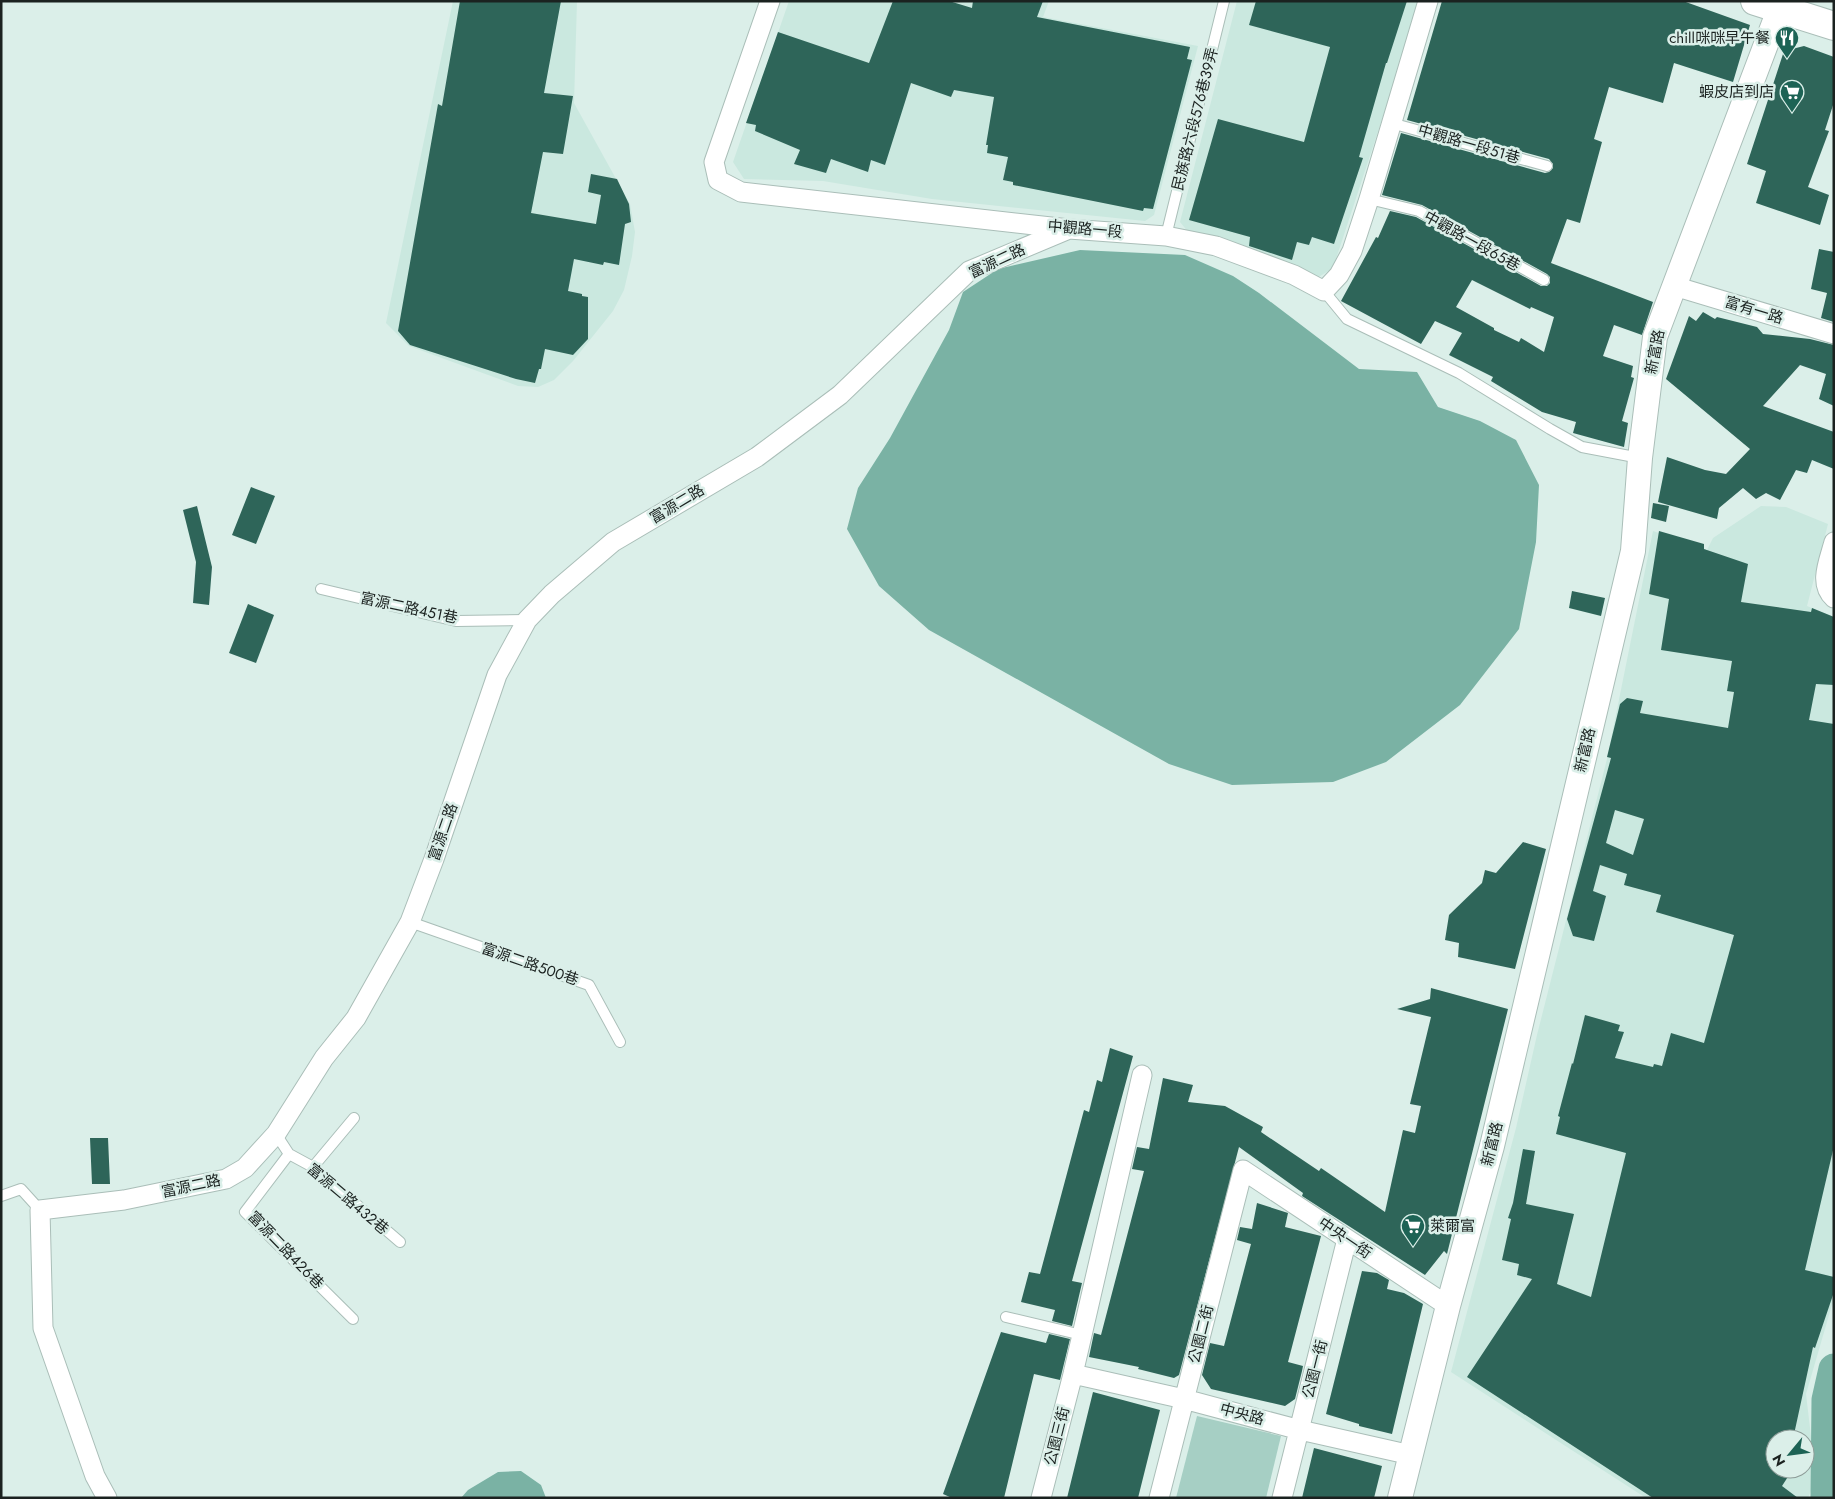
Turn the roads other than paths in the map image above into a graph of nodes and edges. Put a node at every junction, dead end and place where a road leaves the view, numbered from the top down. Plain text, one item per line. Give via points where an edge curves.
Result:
1 (770, 1) edge
2 (1224, 1) edge
3 (1428, 1) edge
4 (1767, 6) edge
5 (1834, 26) edge
6 (1391, 122) junction
7 (1547, 166) dead end
8 (1369, 199) junction
9 (1069, 229) junction
10 (1166, 236) junction
11 (1544, 280) dead end
12 (1674, 286) junction
13 (1324, 291) junction
14 (1834, 334) edge
15 (1640, 458) junction
16 (1834, 542) edge
17 (321, 589) dead end
18 (1834, 598) edge
19 (527, 620) junction
20 (410, 922) junction
21 (620, 1042) dead end
22 (1142, 1075) dead end
23 (354, 1118) dead end
24 (276, 1134) junction
25 (289, 1154) junction
26 (313, 1166) junction
27 (1243, 1170) joint
28 (1, 1196) edge
29 (40, 1210) junction
30 (1347, 1240) junction
31 (400, 1242) dead end
32 (1448, 1306) junction
33 (1006, 1317) dead end
34 (353, 1319) dead end
35 (1082, 1335) junction
36 (1073, 1374) junction
37 (1184, 1398) junction
38 (1300, 1430) junction
39 (1411, 1455) junction
40 (107, 1498) edge
41 (1042, 1498) edge
42 (1159, 1498) edge
43 (1282, 1498) edge
44 (1400, 1498) edge

1 - 9 street, 中觀路一段 via 714,162 718,180 741,192
2 - 10 lane, 民族路六段576巷39弄
3 - 6 street
4 - 5 main road
4 - 12 street, 新富路
6 - 7 lane, 中觀路一段51巷
6 - 8 street
8 - 11 lane, 中觀路一段65巷 via 1419,211
8 - 13 street via 1352,251 1339,276
9 - 10 street, 中觀路一段
9 - 19 street, 富源二路 via 969,271 840,395 757,457 613,542
10 - 13 street, 中觀路一段 via 1216,246 1294,275
12 - 14 street, 富有一路
12 - 15 street, 新富路 via 1655,338
13 - 15 lane via 1346,319 1459,373 1582,447
15 - 32 street, 新富路 via 1632,550 1494,1136
16 - 18 street via 1824,579 1828,593
17 - 19 lane, 富源二路451巷 via 456,621
19 - 20 street, 富源二路 via 497,674
20 - 21 lane, 富源二路500巷 via 589,985
20 - 24 street, 富源二路 via 356,1018 324,1058
22 - 35 street, 公園三街
23 - 26 lane
24 - 25 lane
24 - 29 street, 富源二路 via 245,1168 226,1179 124,1200
25 - 26 lane, 富源二路432巷
25 - 34 lane, 富源二路426巷 via 245,1212
26 - 31 lane, 富源二路432巷
27 - 30 street, 中央一街
27 - 37 street, 公園二街
28 - 29 lane via 21,1189
29 - 40 street via 43,1328 95,1476
30 - 32 street, 中央一街
30 - 38 street, 公園一街
32 - 39 street, 新富路
33 - 35 lane
35 - 36 street, 公園三街
36 - 37 street, 中央路
36 - 41 street, 公園三街
37 - 38 street, 中央路
37 - 42 street, 公園二街
38 - 39 street, 中央路
38 - 43 street, 公園一街
39 - 44 street, 新富路

